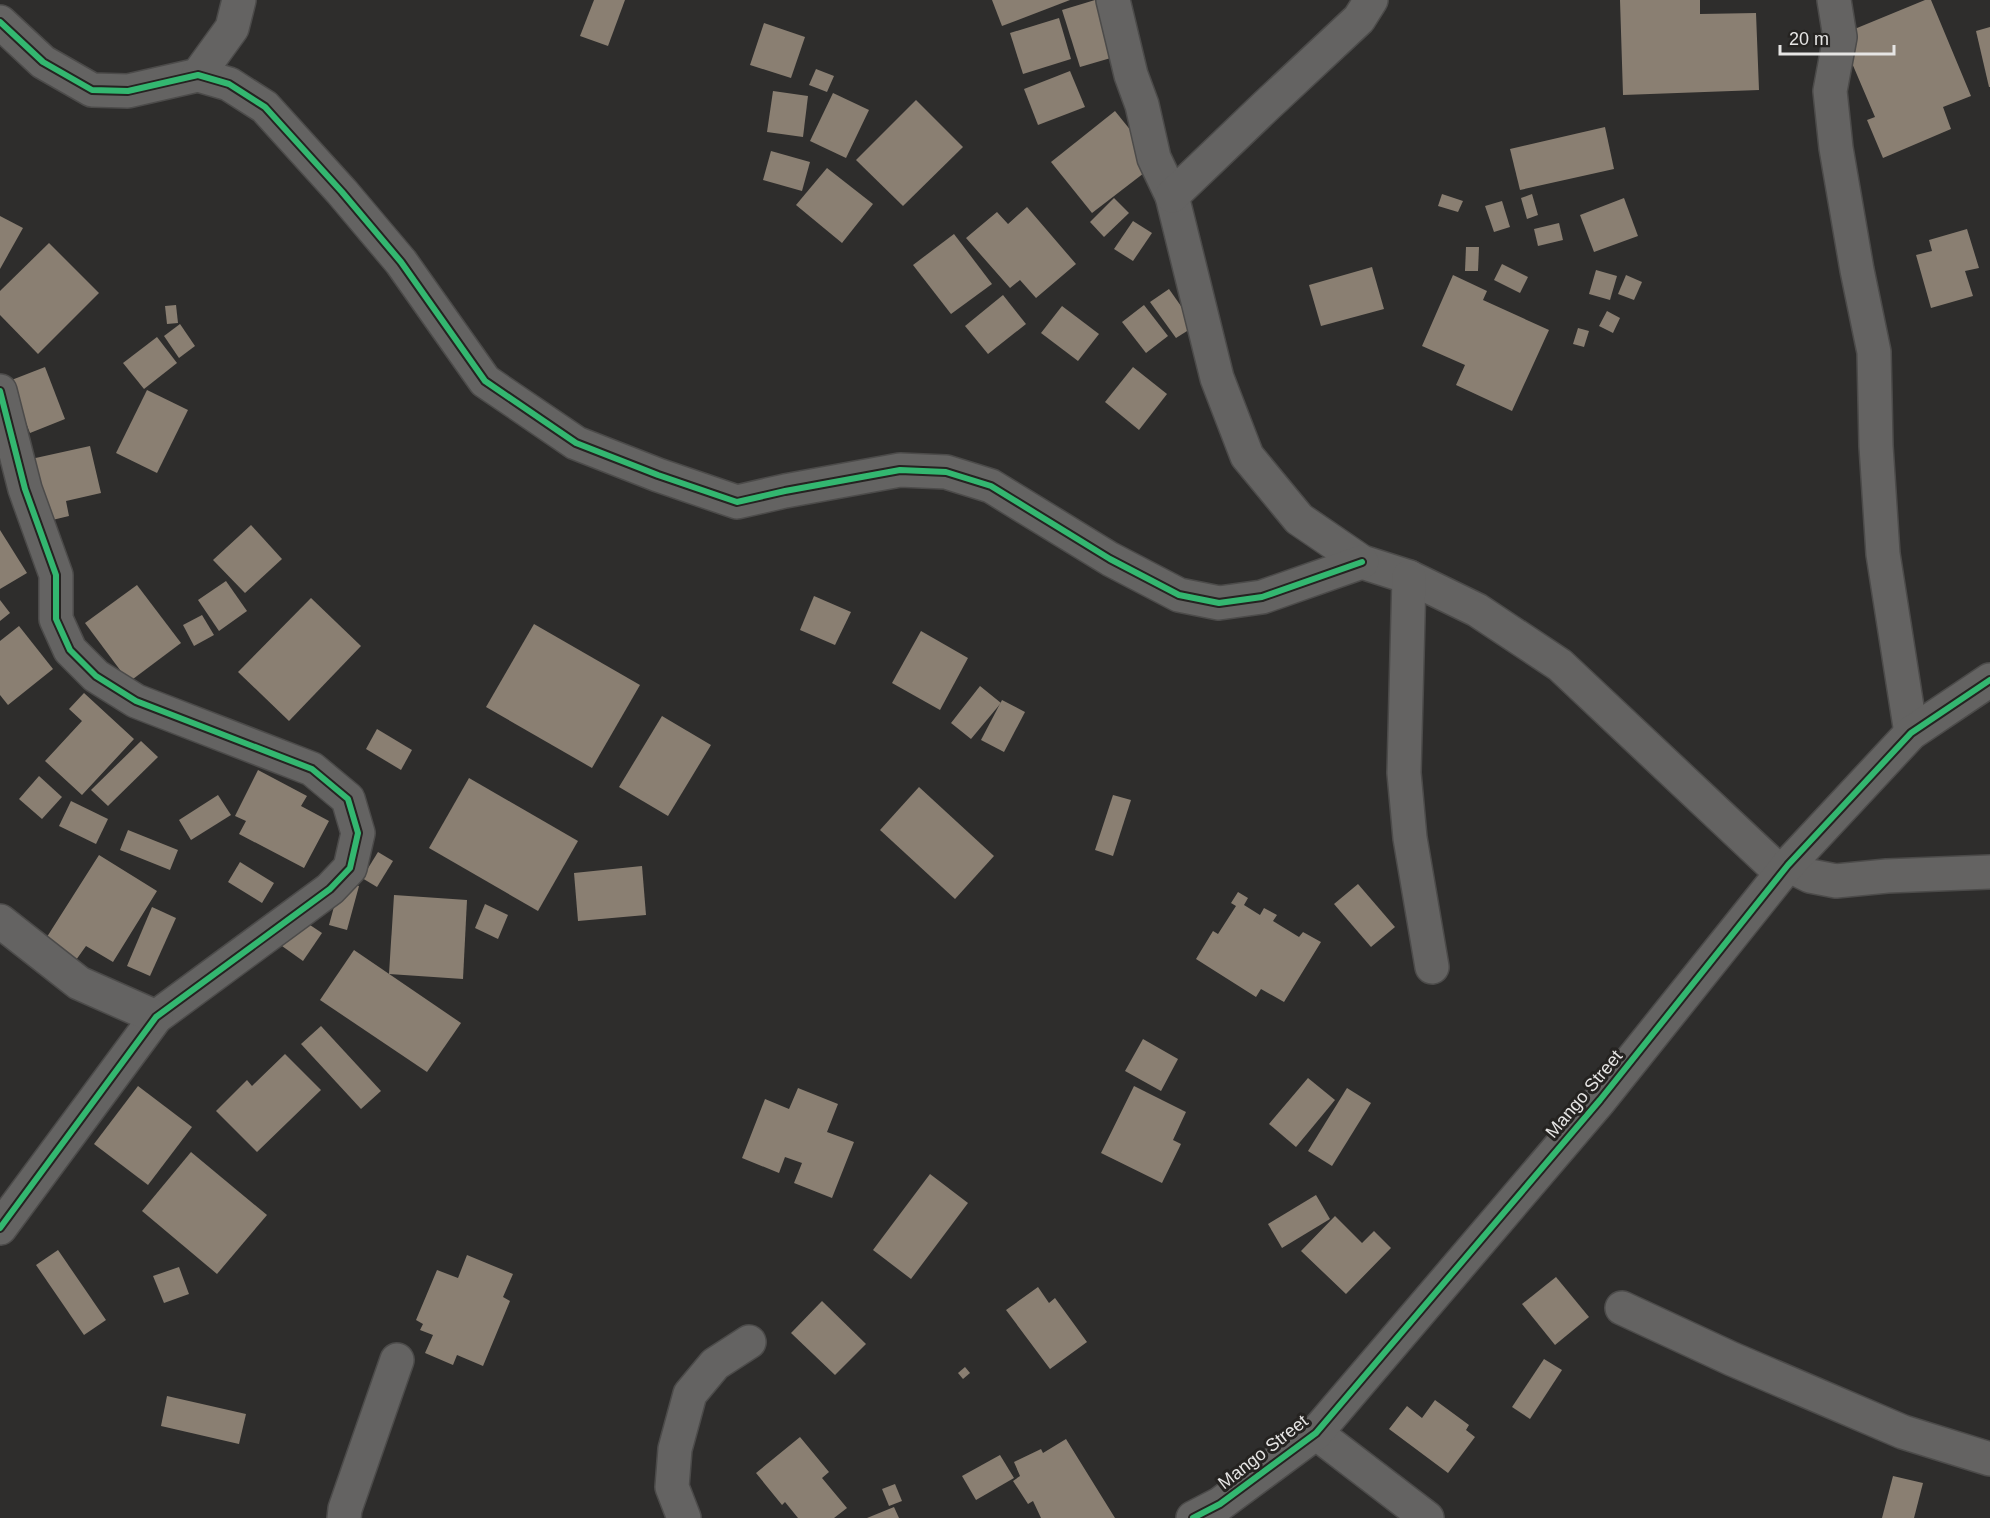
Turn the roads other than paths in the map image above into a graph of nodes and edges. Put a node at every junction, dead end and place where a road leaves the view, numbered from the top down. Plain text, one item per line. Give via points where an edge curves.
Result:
1 (239, 0) edge
2 (1113, 0) edge
3 (1371, 0) edge
4 (1834, 0) edge
5 (0, 22) edge
6 (198, 75) junction
7 (1172, 196) junction
8 (0, 391) edge
9 (1362, 562) junction
10 (1409, 577) junction
11 (1990, 680) edge
12 (1911, 733) junction
13 (1784, 869) junction
14 (1990, 872) edge
15 (0, 921) edge
16 (1432, 967) dead end
17 (156, 1017) junction
18 (0, 1228) edge
19 (1622, 1308) dead end
20 (749, 1342) dead end
21 (397, 1360) dead end
22 (1316, 1433) junction
23 (1990, 1459) edge
24 (344, 1518) edge
25 (684, 1518) edge
26 (1193, 1518) edge
27 (1427, 1518) edge

1 - 6 street via 232,28
2 - 7 street via 1154,158
3 - 7 street via 1359,19
4 - 12 street via 1840,37 1830,91 1836,148 1874,352 1883,554
5 - 6 street via 43,62 92,90 128,91
6 - 9 street via 230,84 265,107 401,262 485,381 576,443 737,502 900,470 946,472 991,486 1110,559 1179,595 1219,603 1262,597
7 - 9 street via 1217,378 1247,456 1299,519
8 - 17 street via 25,489 56,575 56,619 70,650 96,676 136,701 312,769 348,799 358,833 350,868 330,890
9 - 10 street
10 - 13 street via 1478,610 1560,665
10 - 16 street via 1404,774 1410,838
11 - 12 street, Mango Street
12 - 13 street, Mango Street
13 - 14 street via 1836,881
13 - 22 street, Mango Street via 1600,1100
15 - 17 street via 79,983
17 - 18 street
19 - 23 street via 1903,1432
20 - 25 street via 715,1364 690,1394 675,1449 672,1487
21 - 24 street
22 - 26 street, Mango Street via 1220,1504
22 - 27 street

